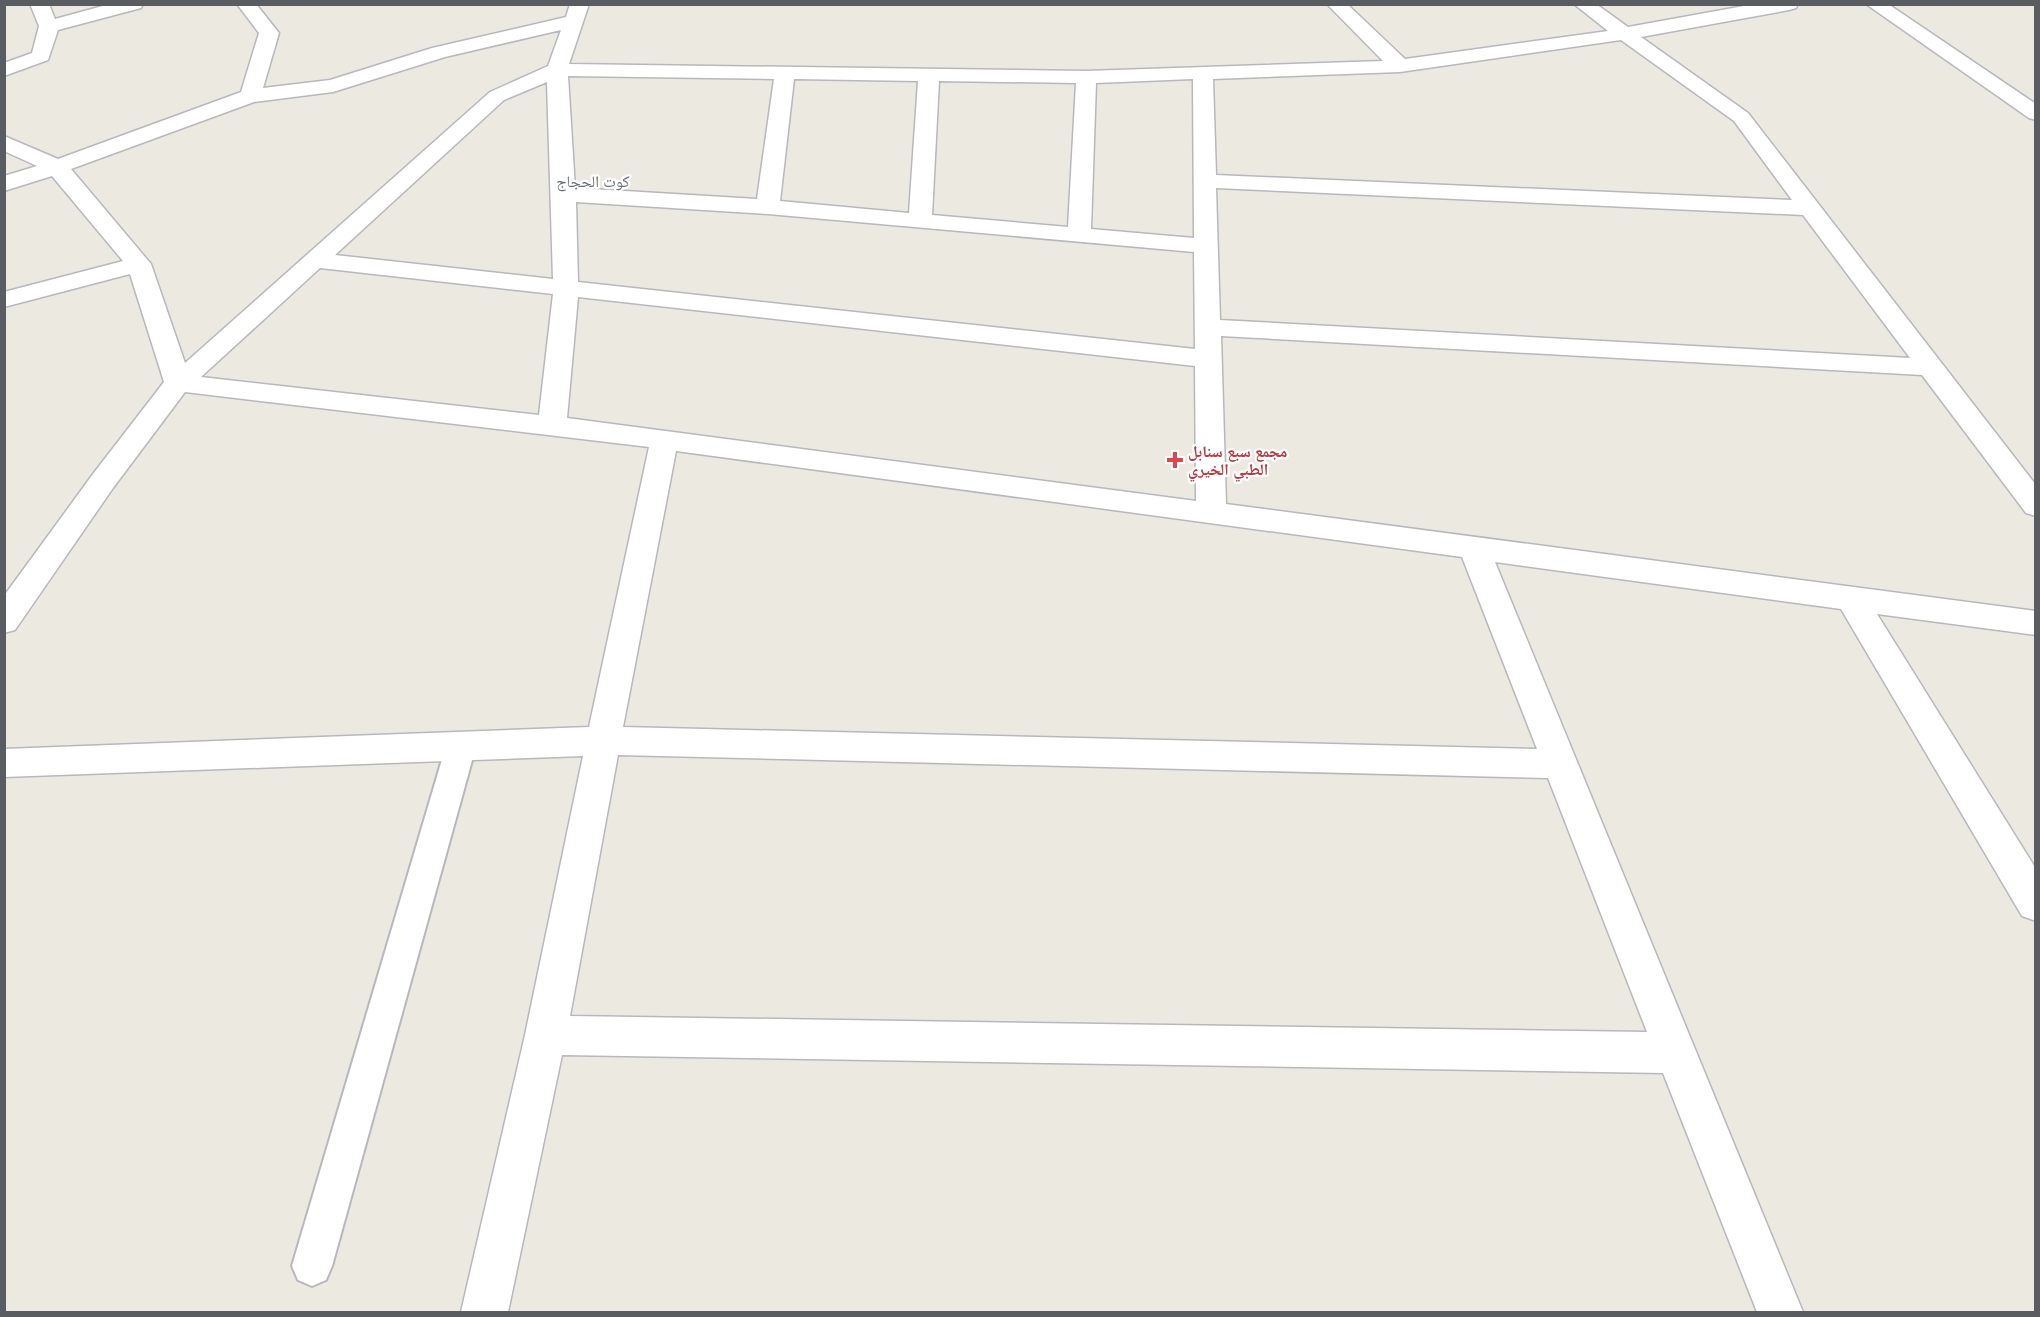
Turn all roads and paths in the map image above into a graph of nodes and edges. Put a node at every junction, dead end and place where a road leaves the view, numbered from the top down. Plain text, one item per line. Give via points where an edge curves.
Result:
1 (39, 4) edge
2 (134, 4) edge
3 (246, 4) edge
4 (1336, 4) edge
5 (1583, 4) edge
6 (1789, 4) edge
7 (1875, 4) edge
8 (577, 13) edge
9 (49, 26) junction
10 (1624, 34) junction
11 (1400, 66) junction
12 (4, 70) edge
13 (557, 70) junction
14 (785, 73) junction
15 (1203, 74) junction
16 (929, 76) junction
17 (1086, 77) junction
18 (250, 96) junction
19 (2036, 114) edge
20 (4, 142) edge
21 (57, 167) junction
22 (1204, 181) junction
23 (4, 184) edge
24 (564, 194) junction
25 (768, 207) junction
26 (1809, 208) junction
27 (920, 220) junction
28 (1080, 235) junction
29 (1206, 246) junction
30 (314, 260) junction
31 (139, 264) junction
32 (566, 289) junction
33 (4, 300) edge
34 (1207, 327) junction
35 (1208, 359) junction
36 (1930, 367) junction
37 (178, 382) junction
38 (552, 425) junction
39 (664, 441) junction
40 (2036, 506) edge
41 (1211, 514) junction
42 (1474, 549) junction
43 (1851, 598) junction
44 (6, 616) edge
45 (2036, 623) edge
46 (603, 741) junction
47 (461, 746) junction
48 (4, 763) edge
49 (1560, 764) junction
50 (2036, 904) edge
51 (546, 1035) junction
52 (1676, 1053) junction
53 (312, 1266) dead end
54 (484, 1312) edge
55 (1780, 1312) edge

1 - 9 street
2 - 9 street
3 - 18 street via 268,33
4 - 11 street
5 - 10 street
6 - 10 street
7 - 19 street
8 - 13 street
8 - 18 street via 333,86
9 - 12 street via 41,56
10 - 11 street
10 - 26 street via 1741,117
11 - 15 street
13 - 14 street
13 - 24 street
13 - 30 street via 498,96
14 - 16 street
14 - 25 street
15 - 17 street
15 - 22 street
16 - 17 street
16 - 27 street
17 - 28 street
18 - 21 street
20 - 21 street
21 - 23 street
21 - 31 street
22 - 26 street
22 - 29 street
24 - 25 street
24 - 32 street
25 - 27 street
26 - 36 street
27 - 28 street
28 - 29 street
29 - 34 street
30 - 32 street
30 - 37 street
31 - 33 street
31 - 37 street
32 - 35 street
32 - 38 street
34 - 35 street
34 - 36 street
35 - 41 street
36 - 40 street
37 - 38 street
37 - 44 street
38 - 39 street
39 - 41 street
39 - 46 street
41 - 42 street
42 - 43 street
42 - 49 street
43 - 45 street
43 - 50 street
46 - 47 street
46 - 49 street
46 - 51 street
47 - 48 street
47 - 53 lane
49 - 52 street
51 - 52 street
51 - 54 street
52 - 55 street

